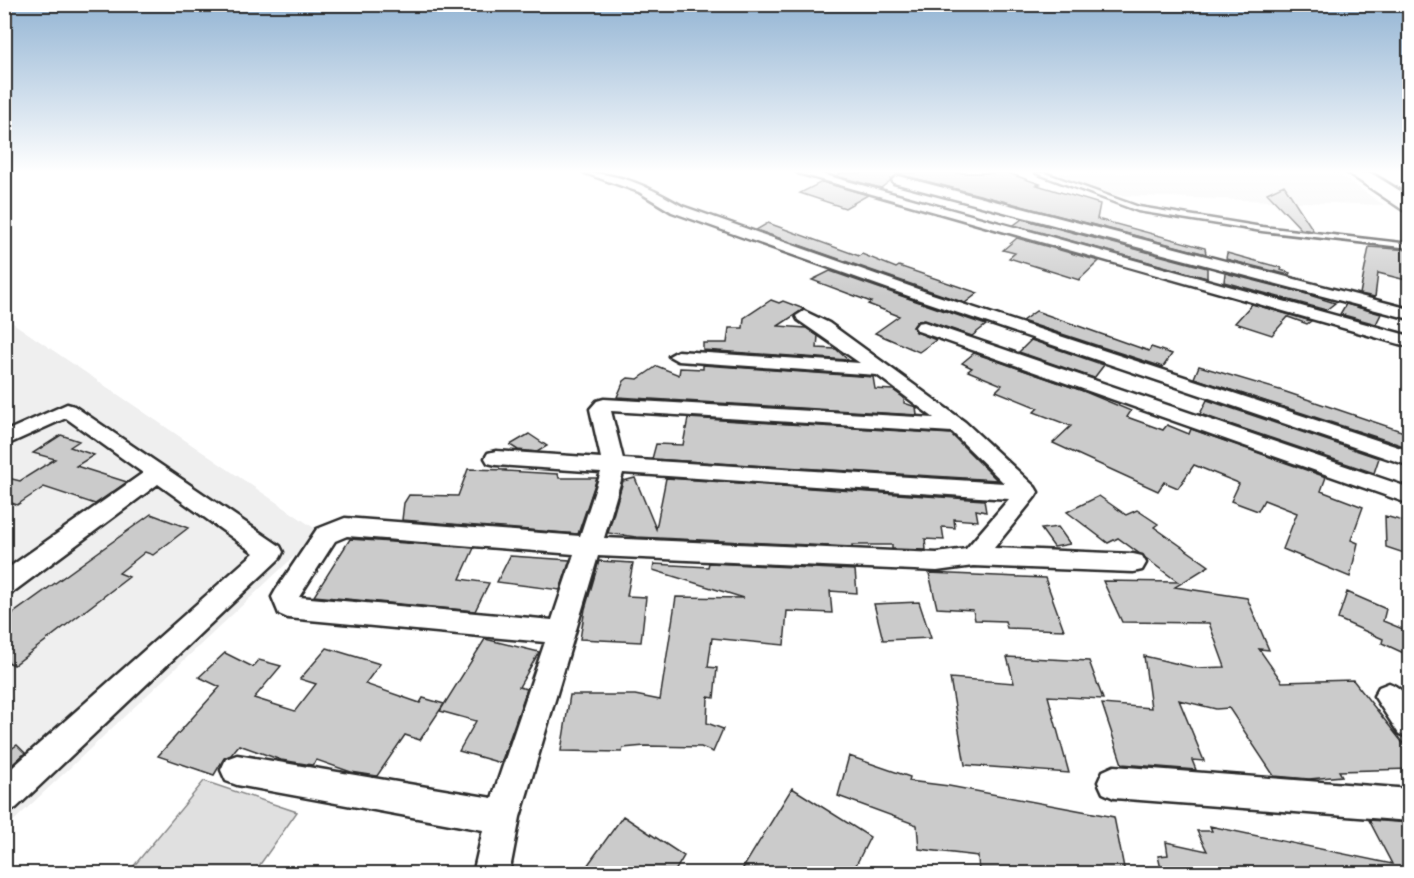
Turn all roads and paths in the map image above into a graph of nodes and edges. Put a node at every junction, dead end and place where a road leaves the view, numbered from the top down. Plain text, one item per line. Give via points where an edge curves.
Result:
1 (691, 214) edge
2 (951, 214) edge
3 (1028, 214) edge
4 (1169, 214) edge
5 (1410, 246) edge
6 (1410, 314) edge
7 (804, 316) dead end
8 (924, 327) dead end
9 (1410, 342) edge
10 (678, 356) dead end
11 (880, 370) junction
12 (958, 426) junction
13 (4, 441) edge
14 (496, 458) dead end
15 (1410, 459) edge
16 (614, 467) junction
17 (158, 473) junction
18 (1027, 492) junction
19 (1410, 496) edge
20 (587, 546) junction
21 (973, 557) junction
22 (1132, 563) dead end
23 (4, 585) edge
24 (563, 632) junction
25 (1389, 696) dead end
26 (1410, 724) edge
27 (237, 770) dead end
28 (1113, 782) dead end
29 (4, 797) edge
30 (1410, 805) edge
31 (503, 817) junction
32 (491, 873) edge

1 - 15 street
2 - 9 street
3 - 6 street
4 - 5 lane
7 - 11 street
8 - 19 street
10 - 11 street
11 - 12 street
12 - 16 street via 604,405 600,409
12 - 18 street
13 - 17 street via 67,410
14 - 16 street
16 - 18 street
16 - 20 street
17 - 23 street
17 - 29 street via 271,552
18 - 21 street
20 - 21 street via 937,562
20 - 24 street
20 - 24 street via 345,527 326,535 285,597 288,607
21 - 22 street
24 - 31 street
25 - 26 street
27 - 31 street
28 - 30 street
31 - 32 street

